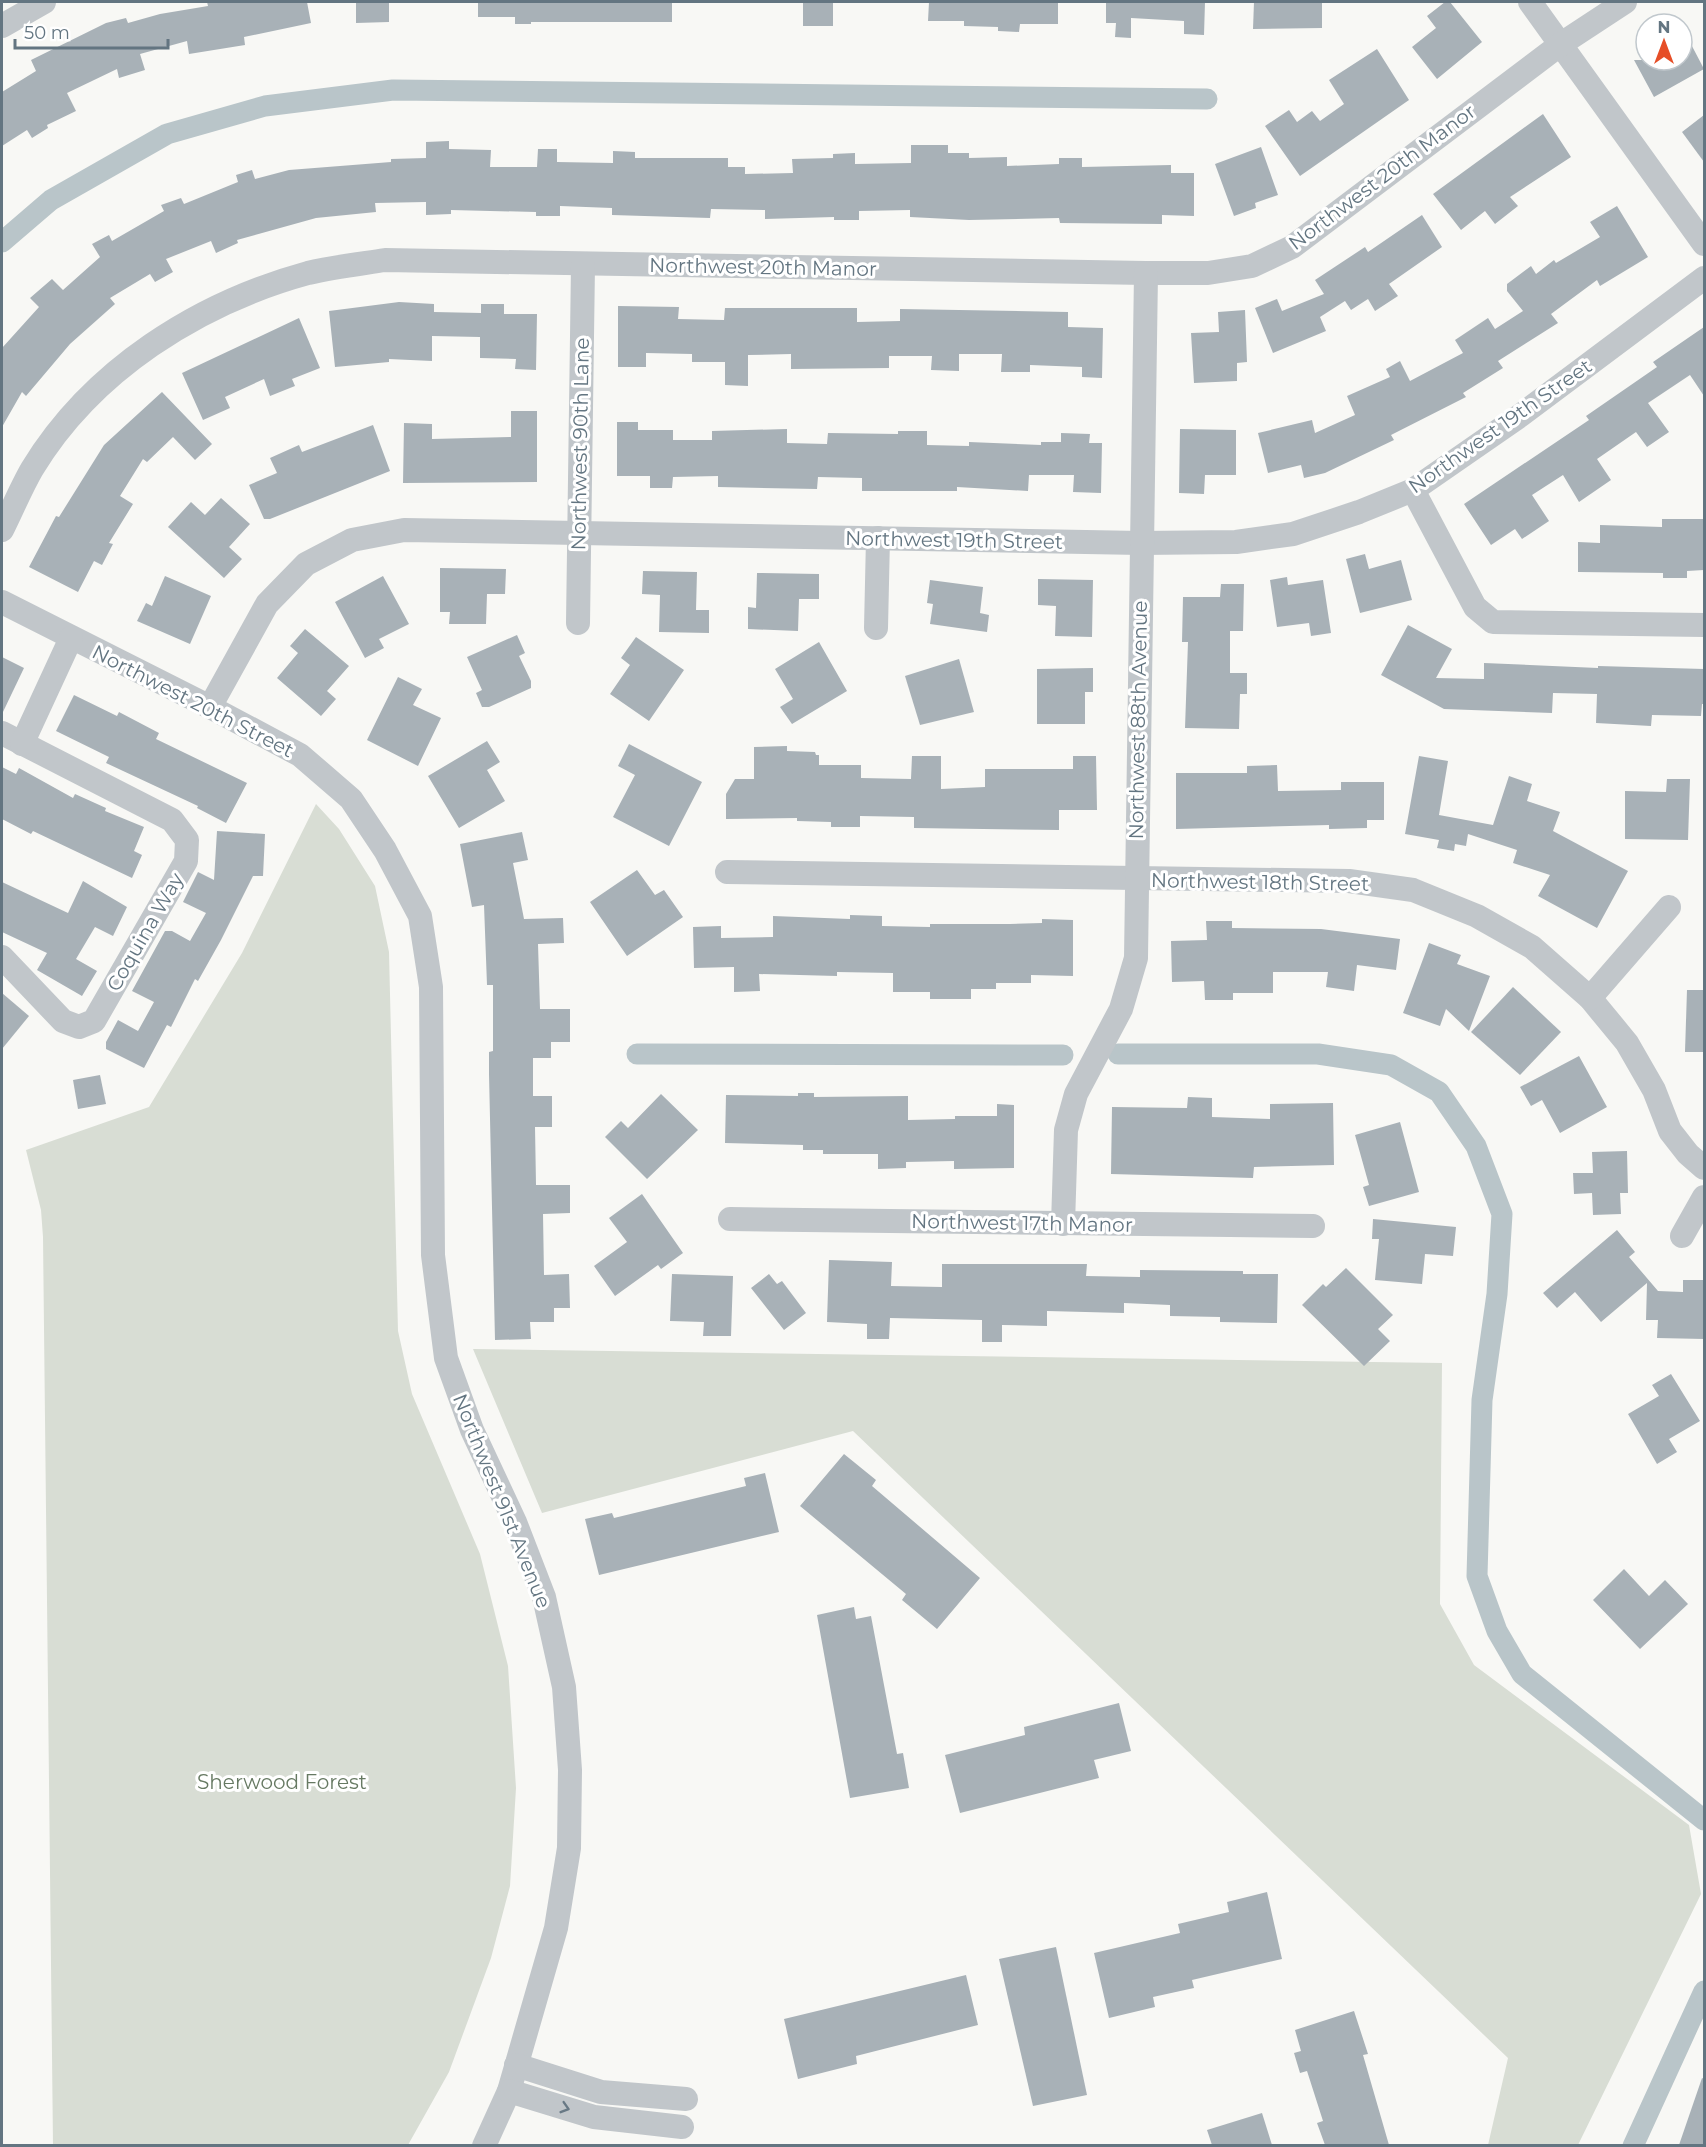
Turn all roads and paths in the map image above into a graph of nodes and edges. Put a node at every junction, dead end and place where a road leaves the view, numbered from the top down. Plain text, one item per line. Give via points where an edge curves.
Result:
1 (44, 2) edge
2 (1530, 2) edge
3 (1625, 2) edge
4 (2, 26) edge
5 (1561, 44) junction
6 (1704, 244) edge
7 (583, 265) junction
8 (1146, 273) junction
9 (1704, 279) edge
10 (1413, 489) junction
11 (2, 530) edge
12 (578, 534) junction
13 (878, 538) junction
14 (1141, 543) junction
15 (2, 602) edge
16 (578, 623) dead end
17 (1704, 625) edge
18 (876, 628) dead end
19 (71, 638) junction
20 (210, 706) junction
21 (12, 738) edge
22 (727, 872) dead end
23 (1136, 879) junction
24 (1669, 907) dead end
25 (420, 916) joint
26 (2, 957) edge
27 (1590, 998) junction
28 (1704, 1168) edge
29 (1704, 1197) edge
30 (730, 1219) dead end
31 (1063, 1224) junction
32 (1313, 1226) dead end
33 (1682, 1236) dead end
34 (516, 2066) junction
35 (509, 2091) junction
36 (686, 2099) dead end
37 (682, 2127) dead end
38 (484, 2145) edge

1 - 4 street
2 - 5 street
3 - 5 street, Northwest 20th Manor
5 - 6 street
5 - 8 street, Northwest 20th Manor via 1292,247 1252,266 1208,273
7 - 8 street, Northwest 20th Manor
7 - 11 street, Northwest 20th Manor via 385,260 309,273 240,296 185,323 131,359 80,405 33,468
7 - 12 street, Northwest 90th Lane
8 - 14 street, Northwest 88th Avenue
9 - 10 street, Northwest 19th Street via 1521,415
10 - 14 street, Northwest 19th Street via 1293,534 1236,542
10 - 17 street via 1475,607 1493,622
12 - 13 street, Northwest 19th Street
12 - 16 street, Northwest 90th Lane
12 - 20 street, Northwest 19th Street via 404,530 352,540 306,564 267,604
13 - 14 street, Northwest 19th Street
13 - 18 street
14 - 23 street, Northwest 88th Avenue
15 - 19 street, Northwest 20th Street
19 - 20 street, Northwest 20th Street
19 - 21 street, Coquina Way
20 - 25 street, Northwest 20th Street via 300,755 351,799 386,850
21 - 26 street, Coquina Way via 172,820 187,840 186,861 94,1021 79,1027 63,1021
22 - 23 street, Northwest 18th Street
23 - 27 street, Northwest 18th Street via 1349,880 1413,890 1477,916 1532,947
23 - 31 street, Northwest 88th Avenue via 1136,958 1122,1009 1076,1094 1066,1130
24 - 27 street
25 - 34 street, Northwest 91st Avenue via 431,987 433,1255 446,1358 472,1430 515,1522 544,1597 565,1699 570,1770 569,1848 556,1928
27 - 28 street, Northwest 18th Street via 1627,1043 1654,1090 1670,1131
29 - 33 street
30 - 31 street, Northwest 17th Manor
31 - 32 street, Northwest 17th Manor
34 - 35 street, Northwest 91st Avenue
34 - 36 street via 601,2092
35 -> 37 street via 594,2117
35 - 38 street, Northwest 91st Avenue

